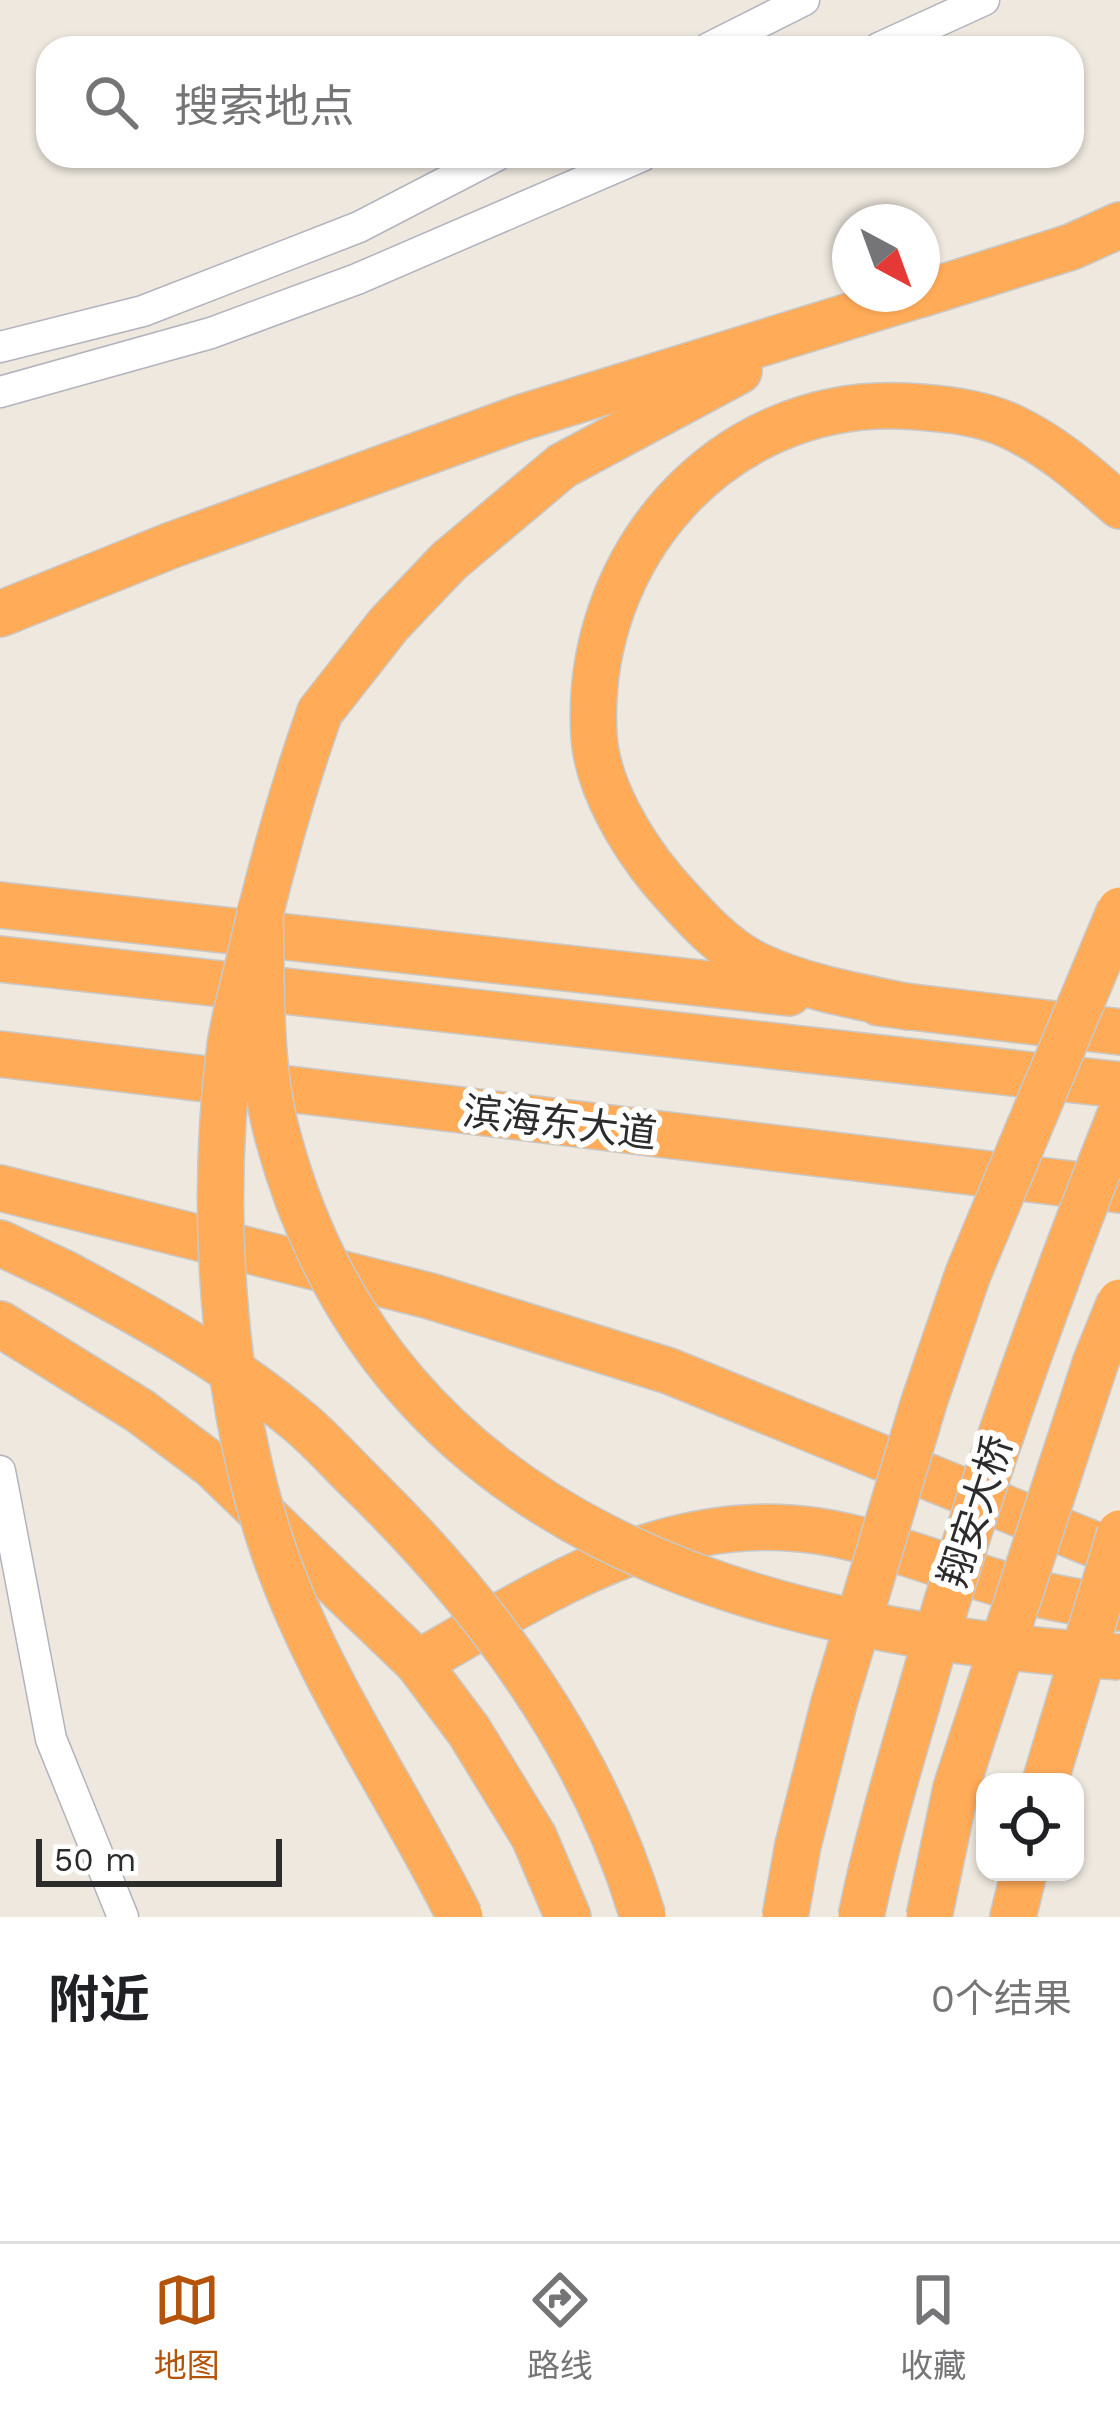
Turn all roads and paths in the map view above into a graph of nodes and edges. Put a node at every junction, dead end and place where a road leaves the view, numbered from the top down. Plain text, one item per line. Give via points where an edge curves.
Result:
1 (804, 0) edge
2 (984, 0) edge
3 (733, 36) edge
4 (905, 36) edge
5 (473, 168) edge
6 (614, 168) edge
7 (1120, 225) edge
8 (940, 288) edge
9 (864, 312) edge
10 (826, 324) junction
11 (0, 347) edge
12 (0, 392) edge
13 (1120, 506) edge
14 (0, 614) edge
15 (0, 904) edge
16 (260, 910) junction
17 (1120, 910) edge
18 (0, 959) edge
19 (908, 1006) junction
20 (1120, 1031) edge
21 (0, 1054) edge
22 (1120, 1085) edge
23 (1120, 1115) edge
24 (0, 1188) edge
25 (1120, 1190) edge
26 (0, 1244) edge
27 (1120, 1301) edge
28 (0, 1324) edge
29 (0, 1471) edge
30 (1120, 1533) edge
31 (1120, 1555) edge
32 (1120, 1608) edge
33 (1120, 1658) edge
34 (418, 1663) junction
35 (1048, 1773) edge
36 (1022, 1881) edge
37 (123, 1917) edge
38 (460, 1917) edge
39 (568, 1917) edge
40 (643, 1917) edge
41 (785, 1917) edge
42 (861, 1917) edge
43 (929, 1917) edge
44 (1013, 1917) edge

1 - 3 street
2 - 4 street
5 - 11 street via 359,227 143,311
6 - 12 street via 211,333
7 - 8 highway
9 - 10 highway
10 - 14 highway via 520,418
10 - 16 highway, bridge via 562,466 388,624 320,712
13 - 19 highway via 1067,458 1007,425 946,408 872,404 750,439 693,481 648,536 613,602 596,662 594,738 605,783 635,840 683,903 754,964 811,987
15 - 19 highway
16 - 33 highway, bridge via 277,1135 310,1230 359,1323 422,1406 485,1464 563,1518 670,1570 812,1614
16 - 38 highway, bridge via 230,1043 220,1159 224,1301 238,1398 271,1543 303,1620
17 - 41 highway, bridge via 968,1274 924,1402 833,1703
18 - 22 highway
19 - 20 highway
21 - 25 highway, 滨海东大道
23 - 42 highway, 翔安大桥, bridge via 993,1454
24 - 31 highway, bridge via 430,1297 669,1371
26 - 40 highway, bridge via 181,1335 297,1419 405,1525 523,1667 580,1763 627,1862
27 - 43 highway, 翔安大桥, bridge via 956,1788
28 - 34 highway via 212,1465
29 - 37 street via 51,1739
30 - 35 highway, bridge
32 - 34 highway, bridge via 1037,1594 817,1531 741,1528 675,1536 570,1577
34 - 39 highway via 534,1837
36 - 44 highway

